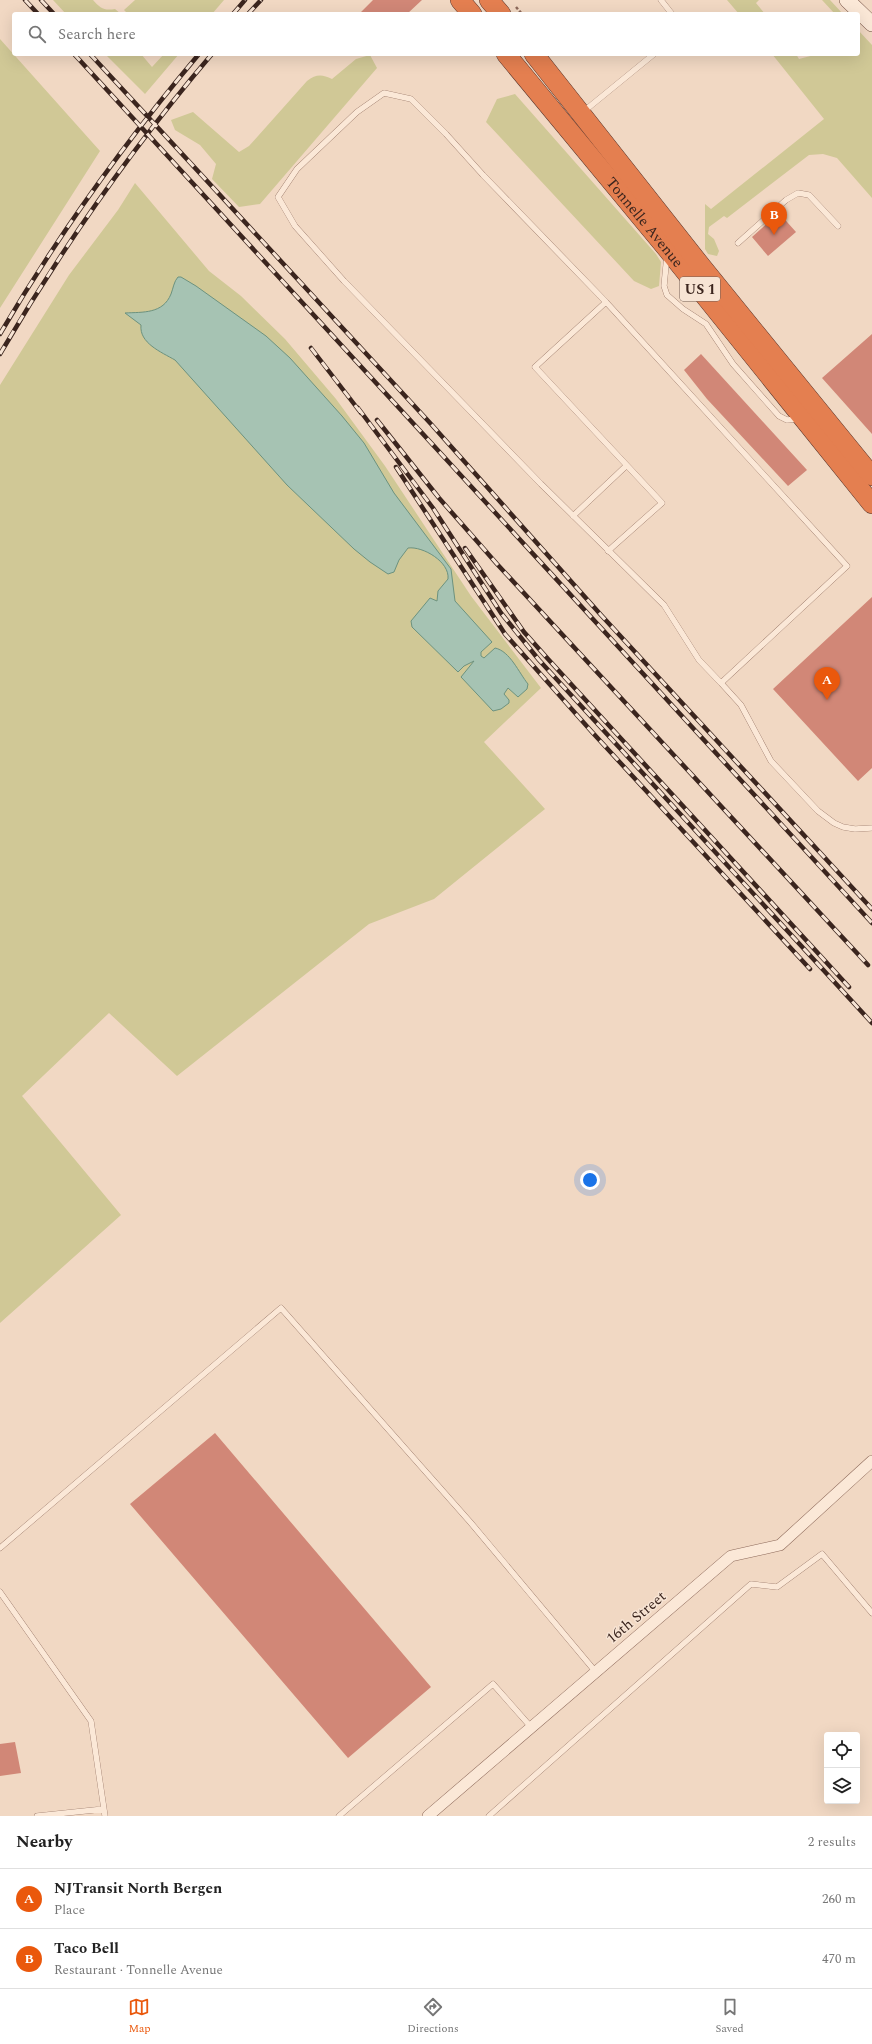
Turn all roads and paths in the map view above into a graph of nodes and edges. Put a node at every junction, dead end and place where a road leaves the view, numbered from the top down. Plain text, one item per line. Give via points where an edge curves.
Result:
1 (489, 0) edge
2 (661, 0) edge
3 (847, 0) edge
4 (499, 12) edge
5 (670, 12) edge
6 (860, 12) edge
7 (860, 12) edge
8 (872, 24) edge
9 (508, 56) edge
10 (652, 56) edge
11 (538, 58) edge
12 (582, 114) junction
13 (838, 226) dead end
14 (738, 243) dead end
15 (667, 249) junction
16 (606, 302) junction
17 (804, 419) junction
18 (626, 466) junction
19 (872, 476) edge
20 (872, 504) edge
21 (573, 516) junction
22 (608, 551) junction
23 (721, 683) junction
24 (872, 828) edge
25 (872, 1461) edge
26 (0, 1548) edge
27 (0, 1592) edge
28 (872, 1613) edge
29 (595, 1671) junction
30 (531, 1727) junction
31 (104, 1809) junction
32 (37, 1816) edge
33 (105, 1816) edge
34 (339, 1816) edge
35 (428, 1816) edge
36 (489, 1816) edge

1 - 4 highway
2 - 5 lane
3 - 7 main road
6 - 8 main road
9 - 15 highway, Tonnelle Avenue / US 1
10 - 12 lane
11 - 12 highway, Tonnelle Avenue / US 1
12 - 19 highway, Tonnelle Avenue / US 1 via 702,267
13 - 14 lane via 809,195 798,193 786,200
15 - 17 highway, Tonnelle Avenue / US 1
15 - 17 lane via 664,286 667,295 706,324 733,364 779,416 786,420
16 - 18 lane via 535,367
16 - 21 lane via 411,99 384,93 357,112 297,169 278,197 295,226 341,278
16 - 23 lane via 847,566
17 - 20 highway, Tonnelle Avenue / US 1
18 - 21 lane
18 - 22 lane via 662,503
21 - 22 lane
22 - 23 lane via 664,605 699,660
23 - 24 lane via 741,705 771,762 818,812 843,827
25 - 29 street, 16th Street via 780,1545 731,1556
26 - 29 lane via 281,1308 471,1523
27 - 31 lane via 91,1721
28 - 36 lane via 822,1554 777,1587 751,1584
29 - 30 street, 16th Street
30 - 34 lane via 494,1684
30 - 35 street, 16th Street
31 - 32 lane
31 - 33 lane

